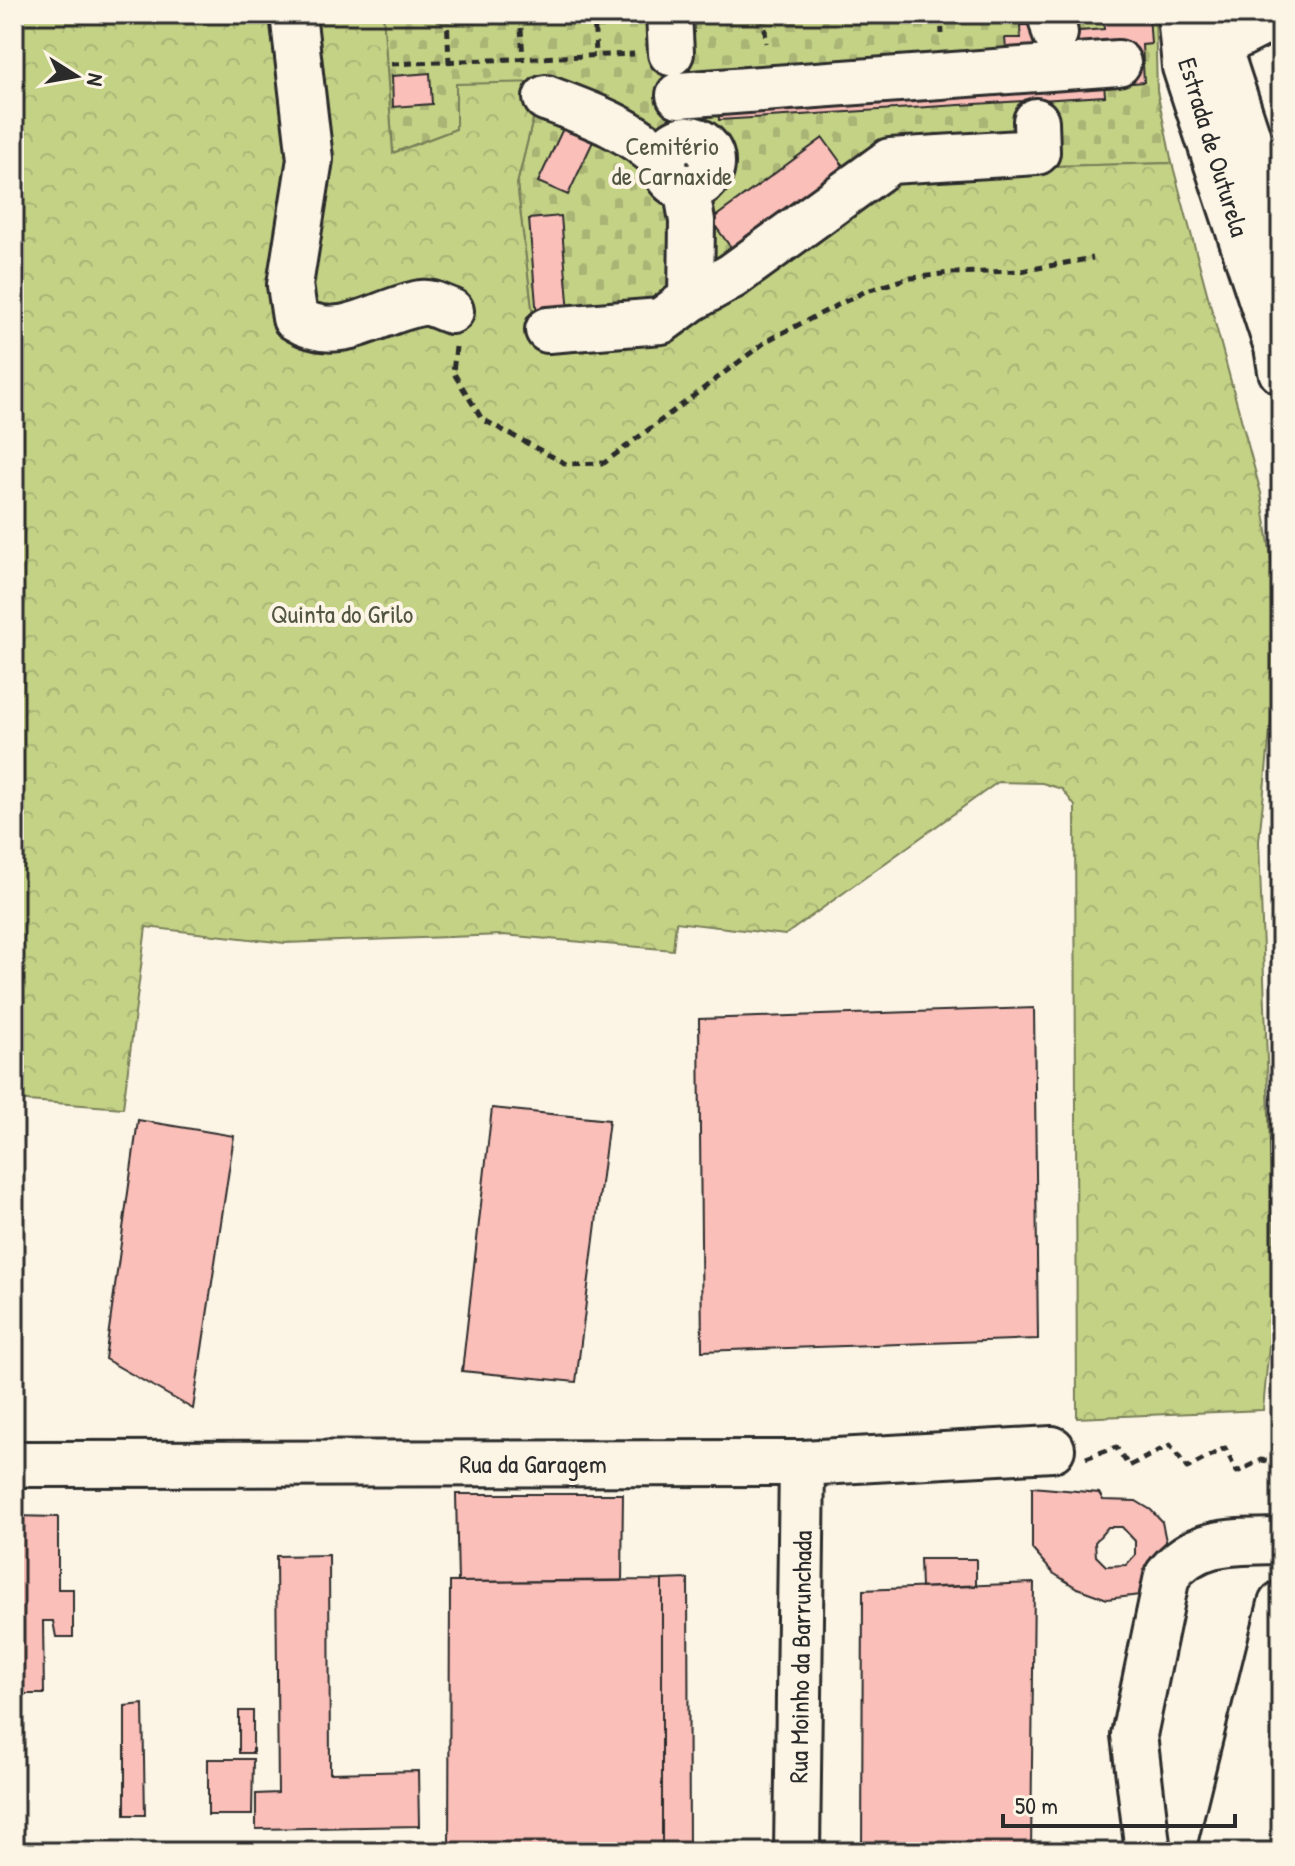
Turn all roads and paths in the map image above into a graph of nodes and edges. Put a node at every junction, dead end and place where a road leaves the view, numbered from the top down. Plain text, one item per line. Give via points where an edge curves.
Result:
1 (293, 14) edge
2 (447, 14) edge
3 (520, 14) edge
4 (594, 14) edge
5 (764, 14) edge
6 (941, 14) edge
7 (1281, 14) edge
8 (942, 34) dead end
9 (1058, 41) edge
10 (766, 43) dead end
11 (1175, 47) edge
12 (596, 55) junction
13 (523, 58) junction
14 (668, 59) edge
15 (449, 63) junction
16 (391, 64) dead end
17 (546, 98) dead end
18 (1036, 121) dead end
19 (695, 169) junction
20 (1281, 238) edge
21 (1093, 258) dead end
22 (691, 299) junction
23 (451, 311) joint
24 (548, 330) dead end
25 (1281, 371) edge
26 (1066, 1454) joint
27 (802, 1463) junction
28 (1281, 1463) edge
29 (14, 1464) edge
30 (1281, 1541) edge
31 (1281, 1604) edge
32 (1281, 1735) edge
33 (1248, 1843) edge
34 (797, 1852) edge
35 (1148, 1852) edge

1 - 23 street via 310,159 290,285 295,318 310,328 339,331 424,302
2 - 15 path
3 - 13 path
4 - 12 path
5 - 10 path
6 - 8 path
7 - 11 street
9 - 11 street
9 - 14 street
11 - 20 street, Estrada de Outurela
11 - 25 street, Estrada de Outurela
12 - 13 path
12 - 14 path
13 - 15 path
14 - 19 street
15 - 16 path
17 - 19 street
18 - 22 street via 1037,152 890,161 732,276
19 - 22 street
21 - 23 path via 1021,271 905,279 864,292 768,340 604,463 566,464 482,419 453,372 457,343
22 - 24 street via 661,321
26 - 27 street, Rua da Garagem
26 - 28 path via 1116,1447 1129,1466 1170,1445 1187,1468 1225,1448 1237,1472 1261,1460
27 - 29 street, Rua da Garagem
27 - 34 street, Rua Moinho da Barrunchada
30 - 35 street via 1199,1549 1179,1560 1167,1576 1134,1735
31 - 33 street
32 - 33 street

